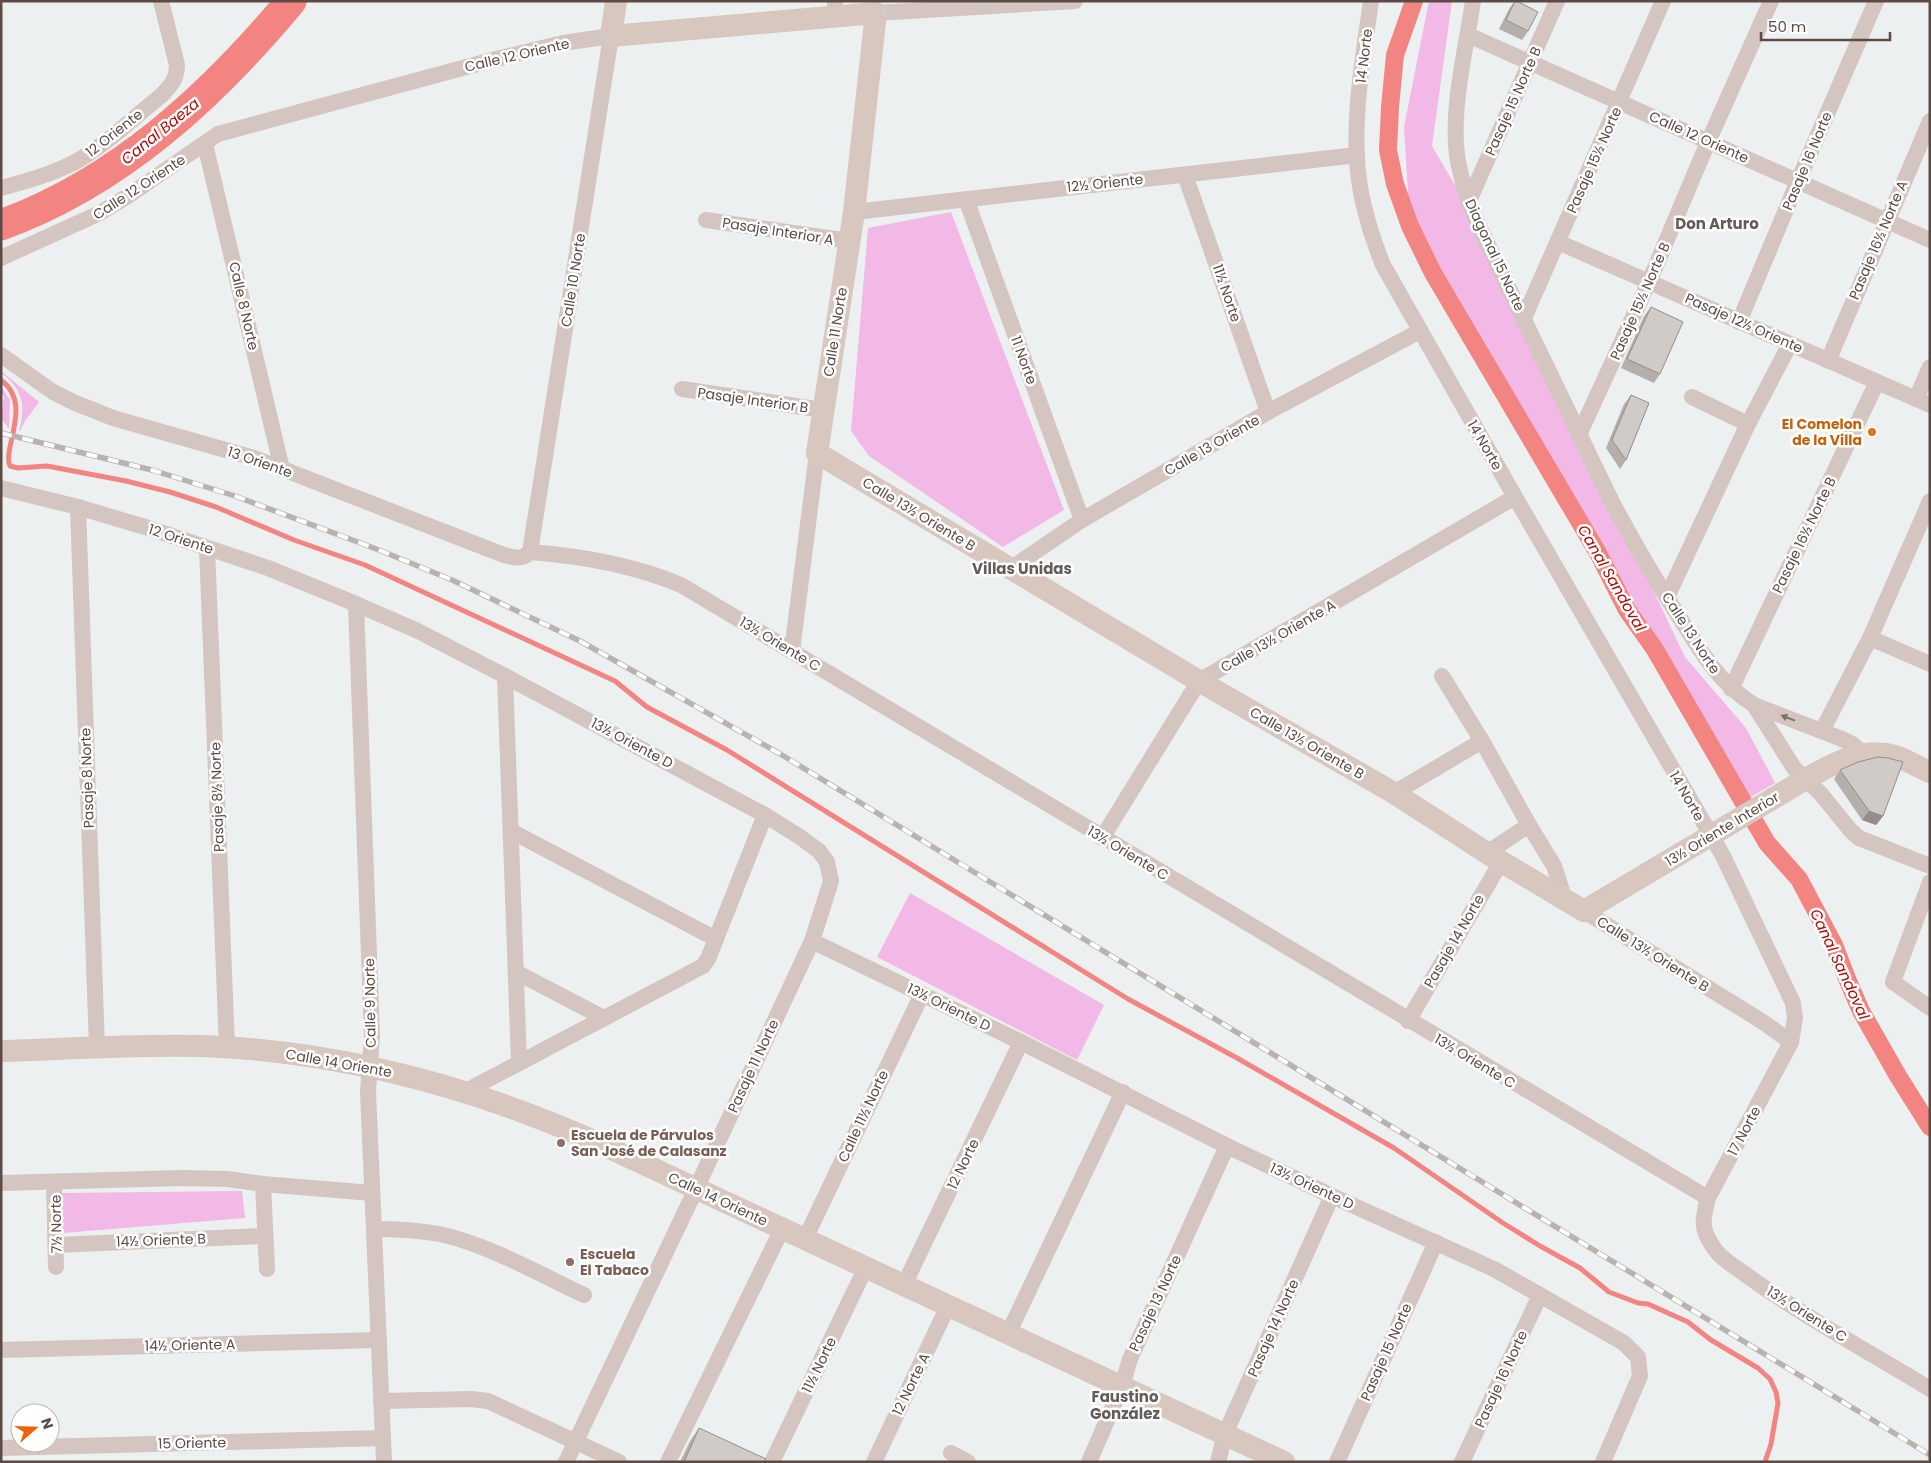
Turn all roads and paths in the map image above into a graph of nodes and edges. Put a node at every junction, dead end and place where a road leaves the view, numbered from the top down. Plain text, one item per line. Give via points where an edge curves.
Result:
1 (161, 1) edge
2 (616, 1) edge
3 (1075, 1) edge
4 (1371, 1) edge
5 (1473, 1) edge
6 (1557, 1) edge
7 (1664, 1) edge
8 (1771, 1) edge
9 (1876, 1) edge
10 (1010, 3) edge
11 (835, 9) edge
12 (876, 13) junction
13 (1468, 35) junction
14 (611, 36) junction
15 (1530, 62) junction
16 (1619, 102) junction
17 (1930, 121) edge
18 (1708, 142) junction
19 (205, 144) junction
20 (1357, 155) junction
21 (1185, 174) junction
22 (1798, 181) junction
23 (1, 188) edge
24 (966, 199) junction
25 (1469, 201) junction
26 (854, 212) junction
27 (706, 220) dead end
28 (1886, 220) junction
29 (1930, 240) edge
30 (849, 242) junction
31 (1558, 242) junction
32 (1, 258) edge
33 (1649, 282) junction
34 (1524, 318) junction
35 (1740, 322) junction
36 (1420, 331) junction
37 (1790, 344) junction
38 (1, 355) edge
39 (1828, 360) junction
40 (1930, 367) edge
41 (1877, 382) junction
42 (682, 389) dead end
43 (1692, 397) dead end
44 (1923, 402) edge
45 (824, 410) junction
46 (1268, 412) junction
47 (1748, 424) junction
48 (1580, 435) junction
49 (817, 453) junction
50 (282, 468) junction
51 (1, 488) edge
52 (1515, 497) junction
53 (1930, 501) edge
54 (78, 507) junction
55 (1082, 520) junction
56 (207, 548) junction
57 (528, 554) junction
58 (1010, 569) junction
59 (1667, 597) junction
60 (356, 604) junction
61 (1870, 638) junction
62 (792, 651) junction
63 (1930, 664) edge
64 (506, 676) junction
65 (1442, 676) dead end
66 (1199, 682) junction
67 (1731, 689) junction
68 (1754, 705) junction
69 (1822, 732) junction
70 (1482, 741) junction
71 (1863, 753) junction
72 (1930, 772) edge
73 (1804, 780) junction
74 (1394, 793) junction
75 (766, 815) junction
76 (1529, 825) junction
77 (511, 831) junction
78 (1711, 836) junction
79 (1102, 838) junction
80 (1494, 858) junction
81 (1930, 866) edge
82 (1929, 887) edge
83 (1574, 906) junction
84 (716, 939) junction
85 (812, 941) junction
86 (516, 972) junction
87 (922, 994) junction
88 (1930, 1008) edge
89 (604, 1018) junction
90 (1408, 1021) junction
91 (1021, 1042) junction
92 (1791, 1042) junction
93 (97, 1048) junction
94 (227, 1048) junction
95 (1, 1051) edge
96 (519, 1062) junction
97 (370, 1067) junction
98 (466, 1091) junction
99 (1123, 1092) junction
100 (1227, 1146) junction
101 (54, 1182) junction
102 (1, 1183) edge
103 (263, 1184) junction
104 (696, 1189) junction
105 (372, 1193) junction
106 (1332, 1196) junction
107 (1708, 1198) junction
108 (1702, 1221) joint
109 (374, 1229) junction
110 (782, 1229) junction
111 (264, 1236) junction
112 (805, 1239) junction
113 (1436, 1242) junction
114 (57, 1245) junction
115 (56, 1267) dead end
116 (866, 1267) junction
117 (267, 1270) dead end
118 (904, 1285) junction
119 (584, 1295) dead end
120 (1540, 1295) junction
121 (948, 1306) junction
122 (1008, 1334) junction
123 (379, 1340) junction
124 (1, 1350) edge
125 (1122, 1386) junction
126 (1930, 1389) edge
127 (381, 1400) junction
128 (1226, 1434) junction
129 (383, 1438) junction
130 (575, 1441) junction
131 (1, 1448) edge
132 (951, 1453) dead end
133 (384, 1462) edge
134 (566, 1462) edge
135 (619, 1462) edge
136 (668, 1462) edge
137 (772, 1462) edge
138 (874, 1462) edge
139 (968, 1462) edge
140 (1089, 1462) edge
141 (1218, 1462) edge
142 (1284, 1462) edge
143 (1337, 1462) edge
144 (1462, 1462) edge
145 (1603, 1462) edge

1 - 23 street, 12 Oriente via 177,65 177,75 162,95 97,148 58,170
2 - 14 street, Calle 10 Norte
3 - 10 street, Calle 12 Oriente
4 - 20 street, 14 Norte via 1361,83
5 - 13 street, Diagonal 15 Norte
6 - 15 street, Pasaje 15 Norte B
7 - 16 street, Pasaje 15½ Norte
8 - 18 street, Pasaje 15½ Norte B
9 - 22 street, Pasaje 16 Norte
10 - 12 street, Calle 12 Oriente
11 - 12 street, Calle 12 Oriente
11 - 14 street, Calle 12 Oriente
12 - 26 street, Calle 11 Norte
13 - 15 street, Calle 12 Oriente
13 - 25 street, Diagonal 15 Norte via 1455,132 1459,169
14 - 19 street, Calle 12 Oriente via 563,43 496,59 218,134
14 - 57 street, Calle 10 Norte
15 - 16 street, Calle 12 Oriente
15 - 25 street, Pasaje 15 Norte B
16 - 18 street, Calle 12 Oriente
16 - 31 street, Pasaje 15½ Norte
17 - 28 street, Pasaje 16½ Norte A
18 - 22 street, Calle 12 Oriente
18 - 33 street, Pasaje 15½ Norte B
19 - 32 street, Calle 12 Oriente via 100,213
19 - 50 street, Calle 8 Norte
20 - 21 street, 12½ Oriente
20 - 36 street, 14 Norte via 1363,205 1376,247
21 - 24 street, 12½ Oriente
21 - 46 street, 11½ Norte
22 - 28 street, Calle 12 Oriente
22 - 35 street, Pasaje 16 Norte
24 - 26 street, 12½ Oriente
24 - 55 street, 11 Norte
25 - 34 street, Diagonal 15 Norte
26 - 30 street, Calle 11 Norte
27 - 30 street, Pasaje Interior A
28 - 29 street, Calle 12 Oriente
28 - 39 street, Pasaje 16½ Norte A
30 - 45 street, Calle 11 Norte
31 - 33 street, Pasaje 12½ Oriente
31 - 34 street, Pasaje 15½ Norte
33 - 35 street, Pasaje 12½ Oriente
33 - 48 street, Pasaje 15½ Norte B
34 - 48 street, Diagonal 15 Norte
35 - 37 street, Pasaje 12½ Oriente
36 - 46 street, Calle 13 Oriente
36 - 52 street, 14 Norte
37 - 39 street, Pasaje 12½ Oriente
37 - 47 street
38 - 50 street, 13 Oriente via 54,392 93,410
39 - 41 street, Pasaje 12½ Oriente
40 - 44 street
41 - 44 street, Pasaje 12½ Oriente
41 - 67 street, Pasaje 16½ Norte B
42 - 45 street, Pasaje Interior B
43 - 47 street
45 - 49 street, Calle 11 Norte
46 - 55 street, Calle 13 Oriente
47 - 59 street
48 - 59 street, Calle 13 Norte via 1637,548
49 - 58 street, Calle 13½ Oriente B
49 - 62 street, Calle 11 Norte
50 - 57 street, 13 Oriente via 504,555 515,558
51 - 54 street, 12 Oriente
52 - 66 street, Calle 13½ Oriente A
52 - 78 street, 14 Norte
53 - 61 street
54 - 56 street, 12 Oriente
54 - 93 street, Pasaje 8 Norte
55 - 58 street, Calle 13 Oriente
56 - 60 street, 12 Oriente via 268,568
56 - 94 street, Pasaje 8½ Norte
57 - 62 street, 13½ Oriente C via 571,555 665,578
58 - 66 street, Calle 13½ Oriente B
59 - 67 street, Calle 13 Norte via 1712,668
60 - 64 street, 13½ Oriente D
60 - 97 street, Calle 9 Norte via 372,1026
61 - 63 street
61 - 69 street
62 - 79 street, 13½ Oriente C
64 - 75 street, 13½ Oriente D
64 - 77 street
65 - 70 street
66 - 74 street, Calle 13½ Oriente B
66 - 79 street, Calle 13½ Oriente A
67 - 68 street, Calle 13 Norte
69 -> 68 street, Calle 13 Norte
68 - 73 street
69 - 71 street, Calle 13 Norte via 1852,744
70 - 74 street
70 - 76 street
71 - 72 street, Calle 13 Norte via 1893,755
71 - 73 street, 13½ Oriente Interior
73 - 78 street, 13½ Oriente Interior
73 - 81 street via 1821,794 1855,835
74 - 80 street, Calle 13½ Oriente B
75 - 84 street
75 - 85 street, 13½ Oriente D via 818,850 827,862 832,881
76 - 80 street
76 - 83 street
77 - 84 street
77 - 86 street
78 - 83 street, 13½ Oriente Interior
78 - 92 street, 14 Norte via 1793,1003 1795,1018
79 - 90 street, 13½ Oriente C
80 - 83 street, Calle 13½ Oriente B
80 - 90 street, Pasaje 14 Norte
82 - 88 street via 1893,982
83 - 92 street, Calle 13½ Oriente B
84 - 89 street via 703,966
85 - 87 street, 13½ Oriente D
85 - 104 street, Pasaje 11 Norte
86 - 89 street
86 - 96 street
87 - 91 street, 13½ Oriente D
87 - 112 street, Calle 11½ Norte
89 - 96 street
90 - 107 street, 13½ Oriente C
91 - 99 street, 13½ Oriente D
91 - 118 street, 12 Norte
92 - 107 street, 17 Norte
93 - 94 street, Calle 14 Oriente
93 - 95 street, Calle 14 Oriente
94 - 97 street, Calle 14 Oriente
96 - 98 street
97 - 98 street, Calle 14 Oriente
97 - 105 street, Calle 9 Norte
98 - 104 street, Calle 14 Oriente via 555,1124
99 - 100 street, 13½ Oriente D
99 - 122 street
100 - 106 street, 13½ Oriente D
100 - 125 street, Pasaje 13 Norte via 1130,1359
101 - 102 street
101 - 103 street via 182,1178
101 - 114 street, 7½ Norte
103 - 105 street
103 - 111 street
104 - 110 street, Calle 14 Oriente
104 - 130 street, Pasaje 11 Norte
105 - 109 street, Calle 9 Norte
106 - 113 street, 13½ Oriente D
106 - 128 street, Pasaje 14 Norte
107 - 108 street, 17 Norte
108 - 126 street, 13½ Oriente C via 1712,1246 1722,1257 1784,1301
109 - 119 street via 423,1232 462,1241
109 - 123 street, Calle 9 Norte
110 - 112 street, Calle 14 Oriente
110 - 136 street
111 - 114 street, 14½ Oriente B
111 - 117 street
112 - 116 street, Calle 14 Oriente
113 - 120 street, 13½ Oriente D
113 - 143 street, Pasaje 15 Norte
114 - 115 street, 7½ Norte
116 - 118 street, Calle 14 Oriente
116 - 137 street, 11½ Norte
118 - 121 street, Calle 14 Oriente
120 - 144 street, Pasaje 16 Norte
120 - 145 street, 13½ Oriente D via 1624,1343 1638,1357 1640,1376
121 - 122 street, Calle 14 Oriente
121 - 138 street, 12 Norte A
122 - 125 street, Calle 14 Oriente
123 - 124 street, 14½ Oriente A
123 - 127 street, Calle 9 Norte
125 - 128 street, Calle 14 Oriente
125 - 140 street, Pasaje 13 Norte
127 - 129 street, Calle 9 Norte
127 - 130 street via 488,1401
128 - 141 street, Pasaje 14 Norte
128 - 142 street, Calle 14 Oriente
129 - 131 street, 15 Oriente
129 - 133 street, Calle 9 Norte
130 - 134 street, Pasaje 11 Norte
130 - 135 street
132 - 139 street

